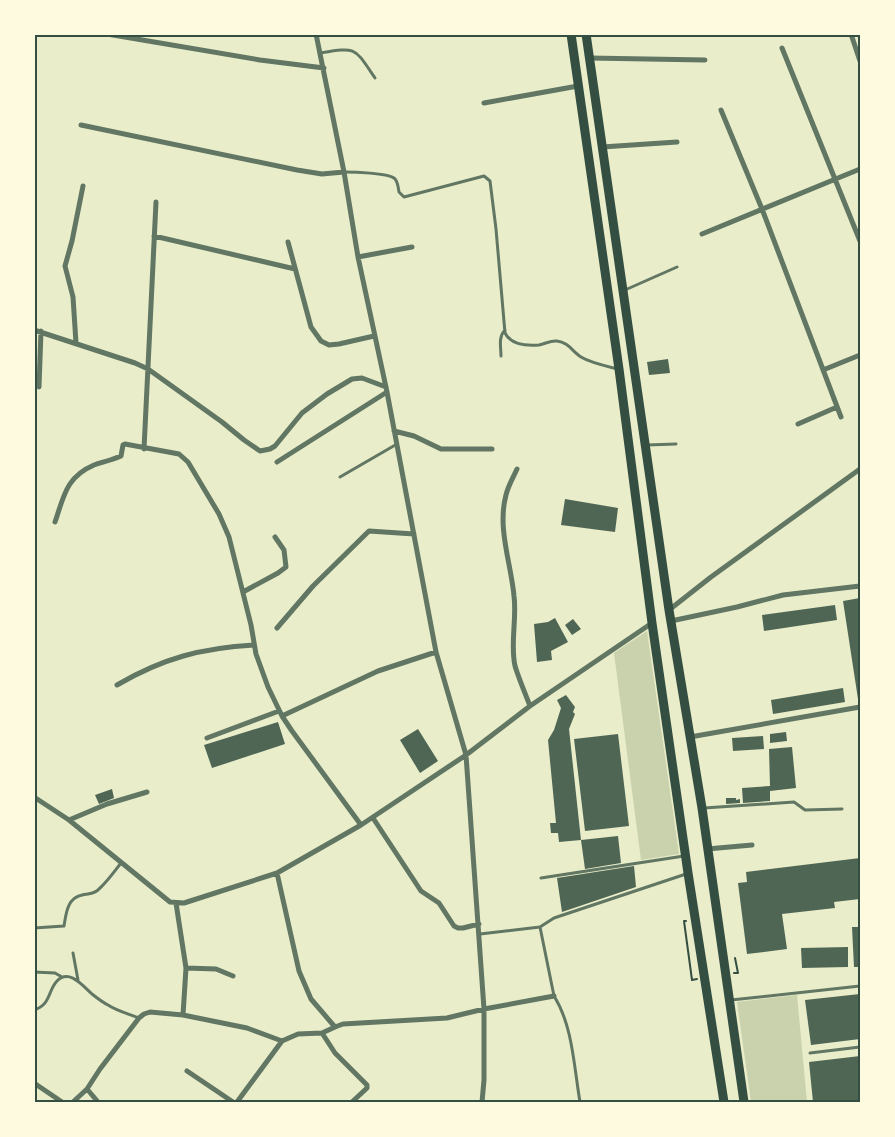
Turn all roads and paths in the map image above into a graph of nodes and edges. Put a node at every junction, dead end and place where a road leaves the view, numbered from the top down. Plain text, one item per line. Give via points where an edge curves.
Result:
1 (107, 34) edge
2 (316, 34) edge
3 (571, 34) edge
4 (586, 34) edge
5 (851, 34) edge
6 (782, 48) dead end
7 (320, 53) junction
8 (589, 58) junction
9 (705, 60) dead end
10 (861, 61) edge
11 (324, 68) junction
12 (375, 78) dead end
13 (593, 82) junction
14 (578, 86) junction
15 (484, 103) dead end
16 (721, 110) dead end
17 (81, 125) dead end
18 (677, 142) dead end
19 (602, 147) junction
20 (861, 169) edge
21 (344, 172) junction
22 (835, 178) junction
23 (83, 186) dead end
24 (156, 202) dead end
25 (762, 209) junction
26 (702, 234) dead end
27 (154, 236) junction
28 (861, 241) edge
29 (288, 243) dead end
30 (412, 247) dead end
31 (358, 258) junction
32 (677, 267) dead end
33 (295, 269) junction
34 (623, 290) junction
35 (505, 330) junction
36 (38, 331) edge
37 (374, 336) junction
38 (76, 343) junction
39 (861, 355) edge
40 (501, 356) dead end
41 (148, 369) junction
42 (619, 369) junction
43 (823, 370) junction
44 (39, 387) dead end
45 (386, 390) junction
46 (837, 407) junction
47 (841, 417) dead end
48 (798, 424) dead end
49 (394, 431) junction
50 (397, 444) junction
51 (676, 444) dead end
52 (645, 445) junction
53 (144, 449) junction
54 (492, 449) dead end
55 (277, 462) dead end
56 (517, 469) dead end
57 (861, 469) edge
58 (340, 477) dead end
59 (55, 522) dead end
60 (414, 534) junction
61 (275, 537) dead end
62 (861, 586) edge
63 (243, 592) junction
64 (669, 610) junction
65 (671, 621) junction
66 (652, 623) junction
67 (277, 628) dead end
68 (254, 645) junction
69 (436, 652) junction
70 (117, 685) dead end
71 (530, 706) junction
72 (861, 707) edge
73 (281, 713) junction
74 (690, 737) junction
75 (207, 738) dead end
76 (466, 755) junction
77 (147, 792) dead end
78 (34, 797) edge
79 (702, 808) junction
80 (842, 809) dead end
81 (373, 818) junction
82 (69, 820) junction
83 (361, 825) junction
84 (752, 845) dead end
85 (707, 849) junction
86 (686, 856) junction
87 (122, 862) junction
88 (278, 873) junction
89 (688, 873) junction
90 (541, 878) dead end
91 (176, 903) junction
92 (684, 921) dead end
93 (479, 924) junction
94 (540, 927) junction
95 (34, 928) edge
96 (480, 934) junction
97 (74, 953) dead end
98 (734, 957) dead end
99 (186, 968) junction
100 (34, 972) edge
101 (738, 973) dead end
102 (233, 976) dead end
103 (62, 977) junction
104 (78, 980) junction
105 (692, 980) dead end
106 (861, 986) edge
107 (555, 996) junction
108 (730, 1000) junction
109 (484, 1009) junction
110 (34, 1010) edge
111 (183, 1015) junction
112 (139, 1018) junction
113 (334, 1027) junction
114 (322, 1033) junction
115 (282, 1041) junction
116 (861, 1047) edge
117 (810, 1053) dead end
118 (187, 1071) dead end
119 (34, 1083) edge
120 (87, 1089) junction
121 (62, 1102) edge
122 (73, 1102) edge
123 (98, 1102) edge
124 (235, 1102) edge
125 (352, 1102) edge
126 (482, 1102) edge
127 (580, 1102) edge
128 (724, 1102) edge
129 (744, 1102) edge

1 - 11 street
2 - 7 street
3 - 14 main road
4 - 8 main road
5 - 10 street
6 - 22 street
7 - 11 street
7 - 12 lane via 353,51
8 - 9 street
8 - 13 main road
11 - 21 street
13 - 14 main road
13 - 19 main road
14 - 15 street
14 - 42 main road
16 - 25 street
17 - 21 street via 297,170
18 - 19 street
19 - 34 main road
20 - 22 street
21 - 31 street
21 - 35 lane via 388,176 395,179 404,197 484,176 490,181
22 - 25 street
22 - 28 street
23 - 38 street via 65,266 73,297
24 - 27 street
25 - 26 street
25 - 43 street
27 - 33 street
27 - 41 street
29 - 33 street
30 - 31 street
31 - 37 street
32 - 34 lane
33 - 37 street via 311,327 321,341 329,345
34 - 52 main road
35 - 40 lane via 500,339
35 - 42 lane via 513,343 537,345 558,341 581,357
36 - 38 street
36 - 44 street
37 - 45 street
38 - 41 street
39 - 43 street
41 - 45 street via 260,451 275,446 302,413 352,379 362,378
41 - 53 street
42 - 66 main road
43 - 46 street
45 - 49 street
45 - 55 street
46 - 47 street
46 - 48 street
49 - 50 street
49 - 54 street via 441,449
50 - 58 lane
50 - 60 street
51 - 52 lane
52 - 64 main road
53 - 59 street via 125,444 121,456 75,477 68,484
53 - 63 street via 179,454 188,462 229,537
56 - 71 street via 503,508 504,532 514,596 515,666
57 - 64 street
60 - 67 street via 369,531
60 - 69 street
61 - 63 street via 284,550 286,567
62 - 65 street via 783,595
63 - 68 street
64 - 65 main road
64 - 66 main road
65 - 74 main road
66 - 71 street
66 - 86 main road
68 - 70 street via 176,658
68 - 73 street
69 - 73 street via 378,670
69 - 76 street
71 - 76 street
72 - 74 street
73 - 75 street
73 - 83 street
74 - 79 main road
76 - 81 street
76 - 93 street
77 - 82 street
78 - 82 street
79 - 80 lane via 794,802 805,810
79 - 85 main road
81 - 83 street
81 - 93 street via 421,891 439,903 454,926
82 - 87 street
83 - 88 street
84 - 85 street
85 - 108 main road
86 - 89 main road
86 - 90 lane
87 - 91 street
87 - 95 lane via 99,890 72,901 64,926
88 - 91 street
88 - 113 street via 299,971 311,999
89 - 94 lane via 554,918
89 - 128 main road
91 - 99 street
92 - 105 path
93 - 96 street
94 - 96 lane
94 - 107 lane
96 - 109 street
97 - 104 lane
98 - 101 path
99 - 102 street via 216,969
99 - 111 street
100 - 103 lane
103 - 104 lane
103 - 110 lane via 55,982 43,1006
104 - 112 lane via 110,1007
106 - 108 lane
107 - 109 street
107 - 127 lane via 568,1029
108 - 129 main road
109 - 113 street via 442,1019 356,1022
109 - 126 street
111 - 112 street via 150,1012
111 - 115 street via 248,1028
112 - 120 street
113 - 114 street
114 - 115 street via 298,1034
114 - 125 street via 335,1053 367,1085
115 - 124 street
116 - 117 lane
118 - 124 street
119 - 121 street
120 - 122 street
120 - 123 street

